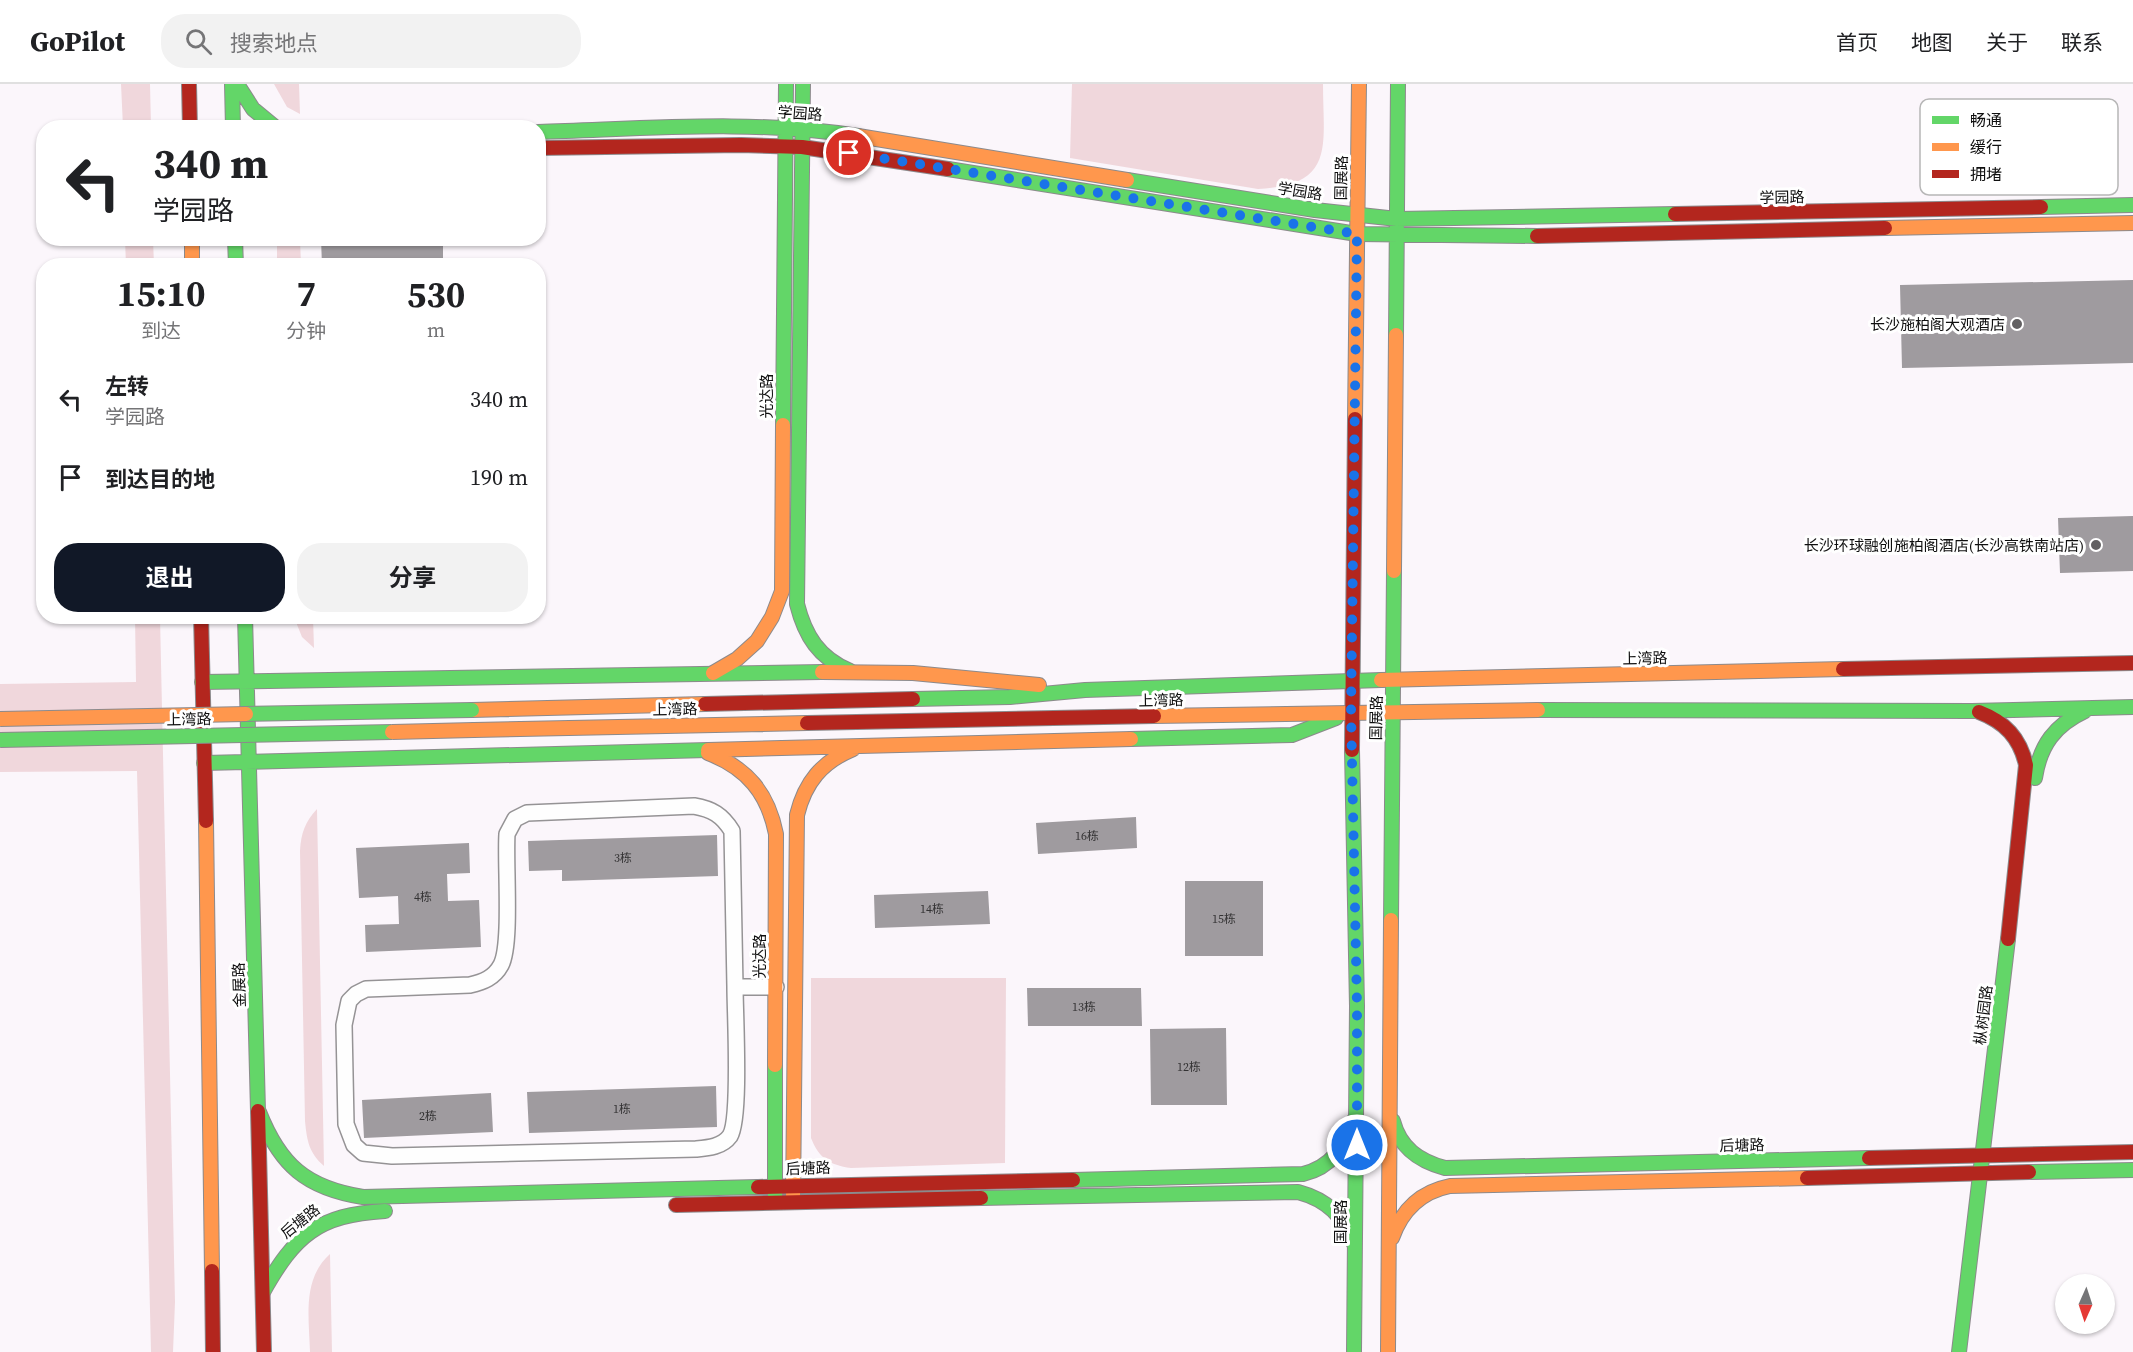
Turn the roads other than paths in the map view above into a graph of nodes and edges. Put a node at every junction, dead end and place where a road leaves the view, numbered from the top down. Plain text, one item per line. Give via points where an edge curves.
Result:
1 (189, 84) edge
2 (232, 84) edge
3 (237, 84) edge
4 (786, 84) edge
5 (803, 84) edge
6 (1359, 84) edge
7 (1398, 84) edge
8 (190, 120) edge
9 (233, 120) edge
10 (266, 120) edge
11 (785, 128) junction
12 (803, 129) junction
13 (546, 132) edge
14 (785, 146) junction
15 (802, 147) junction
16 (546, 148) edge
17 (2133, 205) edge
18 (1357, 216) junction
19 (1397, 219) junction
20 (2133, 223) edge
21 (1357, 234) junction
22 (1397, 236) junction
23 (201, 624) edge
24 (245, 624) edge
25 (2133, 663) edge
26 (851, 672) junction
27 (709, 675) junction
28 (247, 681) junction
29 (1393, 681) junction
30 (202, 682) junction
31 (1352, 682) junction
32 (1085, 690) junction
33 (2133, 707) edge
34 (2089, 709) junction
35 (1972, 711) junction
36 (1351, 712) junction
37 (1393, 712) junction
38 (0, 719) edge
39 (0, 740) edge
40 (862, 746) junction
41 (698, 751) junction
42 (249, 762) junction
43 (204, 763) junction
44 (735, 987) junction
45 (776, 987) junction
46 (1357, 1104) junction
47 (1389, 1104) junction
48 (259, 1110) junction
49 (2133, 1152) edge
50 (1986, 1156) junction
51 (2133, 1170) edge
52 (1984, 1174) junction
53 (793, 1185) junction
54 (775, 1186) junction
55 (775, 1202) junction
56 (793, 1202) junction
57 (657, 1205) dead end
58 (399, 1211) dead end
59 (1389, 1248) junction
60 (1356, 1251) junction
61 (263, 1292) junction
62 (213, 1352) edge
63 (264, 1352) edge
64 (1354, 1352) edge
65 (1388, 1352) edge
66 (1959, 1352) edge
67 (1967, 1352) edge

1 - 8 main road
2 - 9 main road
3 - 10 main road via 245,101
4 - 11 main road, 光达路
5 - 12 main road
6 - 18 main road, 国展路
7 - 19 main road, 国展路
11 - 12 main road, 学园路
11 - 13 main road, 学园路
11 - 14 main road, 光达路
12 - 15 main road
12 - 18 main road, 学园路
14 - 15 main road
14 - 16 main road
14 - 27 main road, 光达路 via 782,591 771,625 753,646 730,665
15 - 21 main road
15 - 26 main road via 798,604 801,624 815,647 828,661
17 - 19 main road, 学园路
18 - 19 main road, 学园路
18 - 21 main road, 国展路
19 - 22 main road, 国展路
20 - 22 main road
21 - 22 main road
21 - 31 main road, 国展路
22 - 29 main road, 国展路
23 - 30 main road, 金展路
24 - 28 main road, 金展路
25 - 29 main road, 上湾路
26 - 27 main road, 上湾路
26 - 32 main road, 上湾路 via 923,674
27 - 28 main road, 上湾路
28 - 30 main road, 上湾路
28 - 42 main road, 金展路
29 - 31 main road, 上湾路
29 - 37 main road, 国展路
30 - 43 main road, 金展路
31 - 32 main road, 上湾路
31 - 36 main road, 国展路
32 - 38 main road, 上湾路, bridge via 1010,697
33 - 34 main road, 上湾路
34 - 35 main road, 上湾路
34 - 50 main road, 枞树园路 via 2068,719 2049,735 2036,762
35 - 37 main road, 上湾路
35 - 50 main road, 枞树园路 via 1990,716 2008,729 2022,746 2027,763
36 - 37 main road, 上湾路
36 - 39 main road, 上湾路, bridge
36 - 40 main road, 上湾路 via 1292,735
36 - 46 main road, 国展路
37 - 47 main road, 国展路
40 - 41 main road, 上湾路
40 - 53 main road via 835,756 815,773 805,788 798,815
41 - 42 main road, 上湾路
41 - 45 main road, 光达路 via 742,769 757,782 774,814
42 - 43 main road, 上湾路
42 - 48 main road, 金展路
43 - 62 main road, 金展路
44 - 44 street via 734,847 725,819 711,809 694,806 527,813 515,819 507,834 506,943 500,967 492,976 470,985 366,990 349,1001 344,1025 348,1135 363,1153 392,1156 696,1149 723,1143 730,1135 735,1112
44 - 45 street
45 - 54 main road, 光达路
46 - 53 main road, 后塘路 via 1340,1152 1318,1172
46 - 60 main road, 国展路
47 - 50 main road, 后塘路 via 1400,1141 1421,1160 1445,1168
47 - 59 main road, 国展路
48 - 54 main road, 后塘路 via 270,1137 290,1165 314,1185 347,1195
48 - 61 main road, 金展路
49 - 50 main road, 后塘路
50 - 52 main road, 枞树园路
51 - 52 main road
52 - 59 main road via 1434,1188 1420,1196 1399,1220
52 - 66 main road, 枞树园路
52 - 67 main road, 枞树园路
53 - 54 main road, 后塘路
53 - 56 main road
54 - 55 main road, 光达路
55 - 56 main road
55 - 57 main road
56 - 60 main road via 1303,1192 1334,1207 1344,1220
58 - 61 main road, 后塘路 via 352,1212 319,1223 286,1254
59 - 65 main road, 国展路
60 - 64 main road, 国展路
61 - 63 main road, 金展路

